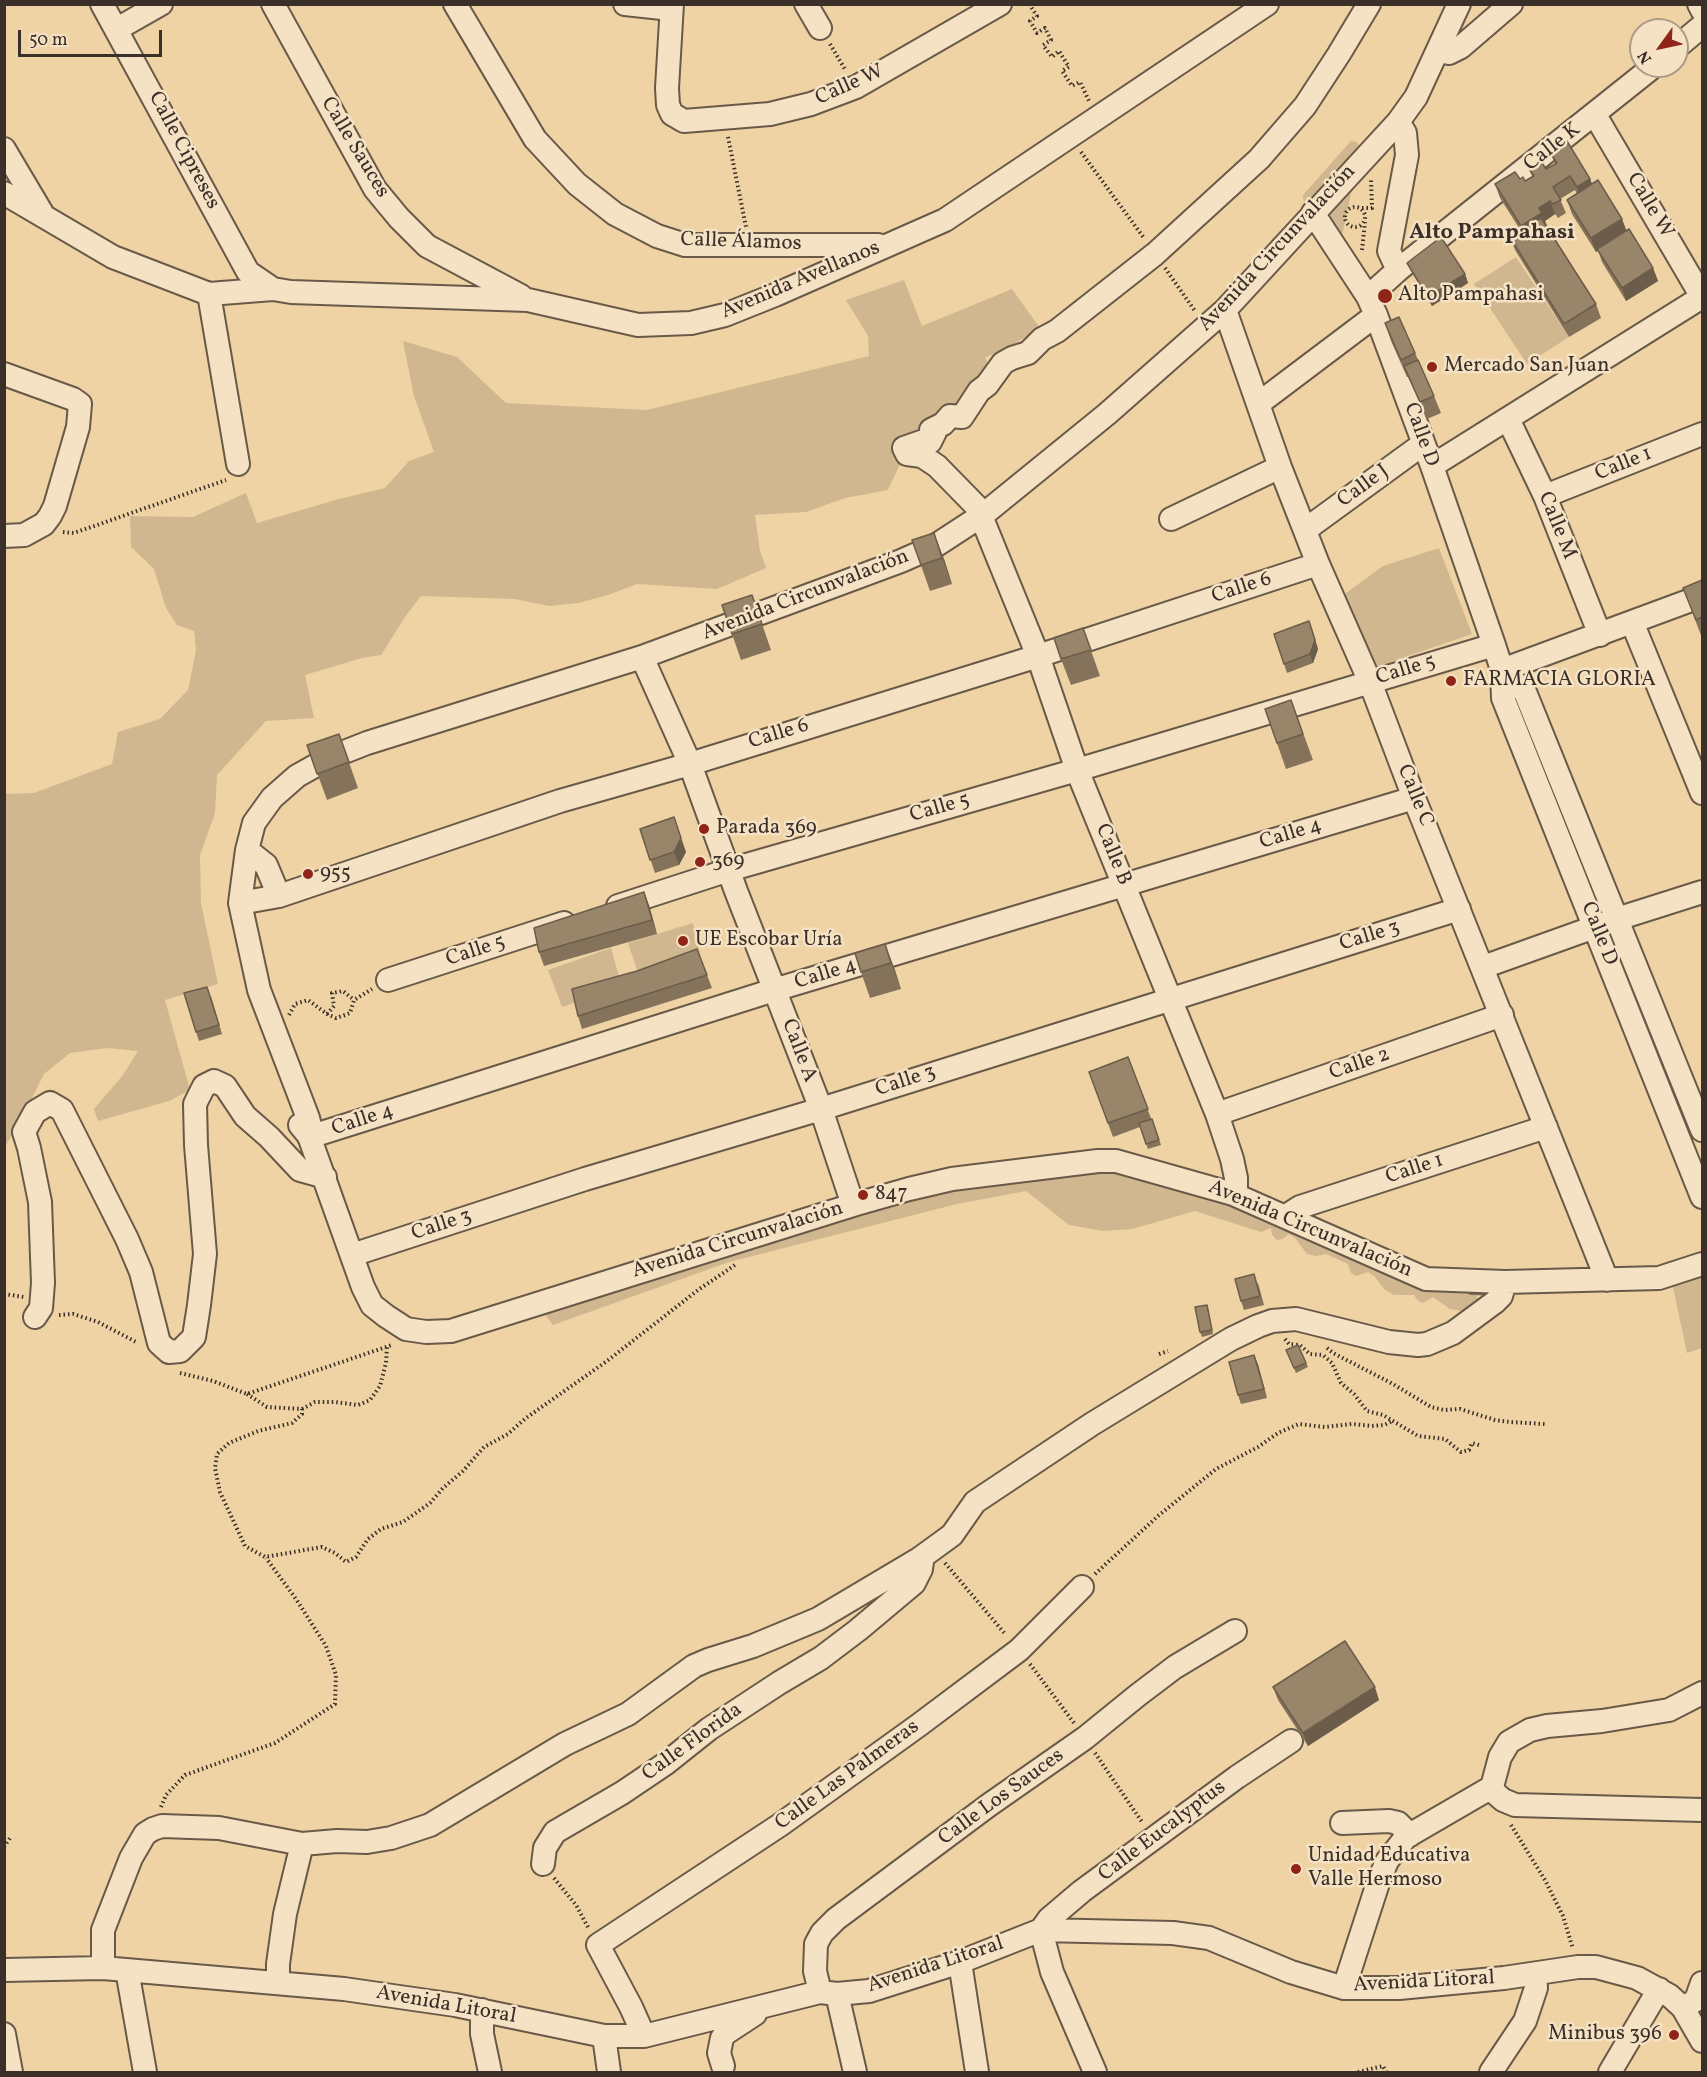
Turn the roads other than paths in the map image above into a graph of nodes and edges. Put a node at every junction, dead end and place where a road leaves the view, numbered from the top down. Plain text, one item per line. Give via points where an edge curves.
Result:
1 (102, 4) edge
2 (161, 4) edge
3 (273, 4) edge
4 (455, 4) edge
5 (625, 4) edge
6 (806, 4) edge
7 (1000, 4) edge
8 (1268, 4) edge
9 (1368, 4) edge
10 (1460, 4) edge
11 (1511, 4) edge
12 (1699, 4) edge
13 (671, 7) edge
14 (1702, 10) edge
15 (1489, 25) junction
16 (1702, 26) edge
17 (820, 28) road end
18 (117, 29) junction
19 (1689, 37) edge
20 (1439, 51) junction
21 (1640, 78) edge
22 (1595, 115) junction
23 (1398, 122) junction
24 (4, 149) edge
25 (4, 193) edge
26 (1313, 213) junction
27 (43, 215) junction
28 (888, 245) junction
29 (1398, 270) junction
30 (273, 289) junction
31 (209, 294) junction
32 (1702, 297) edge
33 (528, 300) junction
34 (1372, 306) junction
35 (1225, 310) junction
36 (4, 374) edge
37 (1258, 404) junction
38 (1508, 419) junction
39 (1702, 434) edge
40 (1423, 444) junction
41 (237, 464) road end
42 (1432, 466) junction
43 (1280, 467) junction
44 (1545, 496) junction
45 (983, 515) junction
46 (1171, 519) dead end
47 (1305, 530) junction
48 (4, 536) edge
49 (1318, 564) junction
50 (1702, 596) edge
51 (1632, 622) junction
52 (1600, 635) junction
53 (1494, 645) junction
54 (1038, 656) junction
55 (642, 657) junction
56 (1502, 670) junction
57 (1370, 682) junction
58 (690, 764) junction
59 (1077, 770) junction
60 (1702, 793) edge
61 (1414, 798) junction
62 (247, 850) junction
63 (729, 870) junction
64 (1124, 885) junction
65 (1702, 892) edge
66 (279, 896) junction
67 (240, 907) junction
68 (1460, 909) junction
69 (1606, 923) junction
70 (1483, 967) junction
71 (388, 980) dead end
72 (774, 990) junction
73 (1171, 999) junction
74 (1502, 1015) junction
75 (821, 1109) junction
76 (1218, 1114) junction
77 (1546, 1127) junction
78 (1702, 1130) edge
79 (309, 1137) junction
80 (325, 1178) junction
81 (1233, 1194) junction
82 (1702, 1197) edge
83 (853, 1205) junction
84 (1286, 1216) junction
85 (352, 1255) junction
86 (1702, 1264) edge
87 (1607, 1280) junction
88 (1504, 1282) junction
89 (35, 1317) road end
90 (926, 1554) junction
91 (1082, 1587) road end
92 (1234, 1631) dead end
93 (1702, 1693) edge
94 (1291, 1741) dead end
95 (1500, 1794) junction
96 (1702, 1810) edge
97 (1342, 1823) dead end
98 (1410, 1835) junction
99 (302, 1844) junction
100 (543, 1864) road end
101 (1041, 1930) junction
102 (960, 1962) junction
103 (103, 1968) junction
104 (4, 1970) edge
105 (128, 1970) junction
106 (1535, 1974) junction
107 (278, 1983) junction
108 (1702, 1983) edge
109 (1344, 1988) junction
110 (1659, 1989) junction
111 (829, 1993) junction
112 (757, 2007) junction
113 (1683, 2008) junction
114 (482, 2010) junction
115 (4, 2034) edge
116 (604, 2036) junction
117 (644, 2036) junction
118 (1702, 2040) edge
119 (723, 2066) dead end
120 (10, 2073) edge
121 (145, 2073) edge
122 (490, 2073) edge
123 (609, 2073) edge
124 (855, 2073) edge
125 (977, 2073) edge
126 (1095, 2073) edge
127 (1491, 2073) edge
128 (1610, 2073) edge

1 - 18 street, Calle Cipreses
2 - 18 street
3 - 33 street, Calle Sauces via 375,189 399,218 428,246
4 - 28 street, Calle Álamos via 535,139 577,184 615,214 657,236 685,245
5 - 13 street
6 - 17 street
7 - 13 street, Calle W via 856,87 811,104 770,114 684,121 672,114 667,88
8 - 28 street, Avenida Avellanos via 945,219
9 - 45 street via 1305,106 1259,159 1155,254 1057,331 1041,339 1028,353 1003,363 962,417 951,416 931,430 935,432 930,442 904,448 907,454 922,456 937,466
10 - 15 street
10 - 20 street, Avenida Circunvalación
11 - 15 street
12 - 14 street
15 - 20 street via 1461,47
16 - 19 street
18 - 30 street, Calle Cipreses via 248,272
20 - 23 street, Avenida Circunvalación via 1416,97
21 - 22 street, Calle K
22 - 29 street, Calle K
22 - 32 street, Calle W
23 - 26 street, Avenida Circunvalación
23 - 29 street via 1405,133 1407,155 1389,251
24 - 27 street
25 - 27 street, Avenida Avellanos
26 - 34 street, Calle D
26 - 35 street, Avenida Circunvalación
27 - 31 street, Avenida Avellanos via 113,257
28 - 33 street, Avenida Avellanos via 725,315 691,323 638,325
29 - 34 street, Calle K
30 - 31 street, Avenida Avellanos
30 - 33 street, Avenida Avellanos
31 - 41 street
32 - 38 street
34 - 37 street, Calle K
34 - 40 street, Calle D
35 - 37 street, Calle C
35 - 45 street, Avenida Circunvalación via 1107,414
36 - 48 street via 80,404 78,427 56,506 44,524 24,535
37 - 43 street, Calle C
38 - 42 street
38 - 44 street, Calle M
39 - 44 street, Calle 1
40 - 42 street, Calle D
40 - 47 street, Calle J
42 - 53 street, Calle D
43 - 46 street
43 - 47 street, Calle C
44 - 52 street, Calle M
45 - 54 street, Calle B
45 - 55 street, Avenida Circunvalación via 935,546 901,561
47 - 49 street, Calle C
49 - 54 street, Calle 6
49 - 57 street, Calle C
50 - 51 street
51 - 52 street
51 - 60 street
52 - 56 street
53 - 56 street, Calle D
53 - 57 street, Calle 5
54 - 58 street, Calle 6
54 - 59 street, Calle B
55 - 58 street, Calle A
55 - 62 street, Avenida Circunvalación via 329,758 297,776 272,798 254,823
56 - 69 street, Calle D via 1525,692
57 - 59 street, Calle 5
57 - 61 street, Calle C
58 - 63 street, Calle A
58 - 66 street, Calle 6 via 560,801
59 - 63 street, Calle 5
59 - 64 street, Calle B
61 - 64 street, Calle 4
61 - 68 street, Calle C
62 - 66 street via 266,865
62 - 67 street, Avenida Circunvalación
63 - 71 street, Calle 5
63 - 72 street, Calle A
64 - 72 street, Calle 4
64 - 73 street, Calle B
65 - 69 street
66 - 67 street, Calle 6
67 - 79 street, Avenida Circunvalación via 259,990 308,1118
68 - 70 street, Calle C
68 - 73 street, Calle 3
69 - 70 street
69 - 78 street, Calle D
69 - 82 street, Calle D
70 - 74 street, Calle C
72 - 75 street, Calle A
72 - 79 street, Calle 4
73 - 75 street, Calle 3
73 - 76 street, Calle B
74 - 76 street, Calle 2
74 - 77 street, Calle C
75 - 83 street, Calle A
75 - 85 street, Calle 3 via 585,1179
76 - 81 street, Calle B via 1233,1159
77 - 84 street, Calle 1 via 1300,1207
77 - 87 street, Calle C
79 - 80 street, Avenida Circunvalación
80 - 85 street, Avenida Circunvalación
80 - 89 street via 300,1170 245,1116 225,1086 214,1081 204,1086 195,1104 205,1254 199,1305 194,1337 180,1351 169,1352 159,1342 141,1272 127,1239 62,1110 50,1103 35,1112 24,1132 40,1202 43,1283 41,1308
81 - 83 street, Avenida Circunvalación via 1116,1161 1098,1161 952,1179
81 - 84 street, Avenida Circunvalación
83 - 85 street, Avenida Circunvalación via 451,1331 406,1329 386,1316 372,1305
84 - 88 street, Avenida Circunvalación via 1426,1279
86 - 87 street, Avenida Circunvalación via 1659,1278
87 - 88 street, Avenida Circunvalación
88 - 90 street via 1501,1296 1495,1302 1453,1333 1427,1344 1389,1342 1296,1319 1258,1326 1092,1424 975,1502 952,1535
90 - 99 street via 818,1619 694,1666 628,1714 565,1744 430,1825 367,1842
90 - 100 street, Calle Florida via 914,1583 821,1658 709,1729 622,1793 555,1832 545,1848
91 - 117 street, Calle Las Palmeras via 1019,1650 780,1825 598,1945
92 - 111 street, Calle Los Sauces via 1175,1668 836,1919 822,1933 814,1956 815,1971
93 - 95 street via 1669,1710 1547,1726 1517,1736 1500,1757
94 - 101 street, Calle Eucalyptus via 1082,1892
95 - 96 street via 1515,1805 1539,1807
95 - 98 street
97 - 98 street via 1389,1821 1398,1823
98 - 109 street via 1396,1848 1381,1876
99 - 103 street via 219,1828 162,1826 145,1834 131,1858 103,1930
99 - 107 street via 285,1914
101 - 102 street, Avenida Litoral
101 - 109 street, Avenida Litoral via 1173,1933 1209,1938 1291,1972
101 - 126 street via 1052,1972
102 - 111 street, Avenida Litoral via 869,1991
102 - 125 street
103 - 104 street, Avenida Litoral
103 - 105 street, Avenida Litoral
105 - 107 street, Avenida Litoral
105 - 121 street
106 - 109 street, Avenida Litoral via 1399,1988
106 - 110 street, Avenida Litoral via 1596,1967
106 - 127 street via 1536,1988 1525,2021
107 - 114 street, Avenida Litoral
108 - 113 street via 1696,2000
110 - 113 street, Avenida Litoral
110 - 128 street
111 - 112 street, Avenida Litoral
111 - 124 street, Calle Los Sauces
112 - 117 street, Avenida Litoral
112 - 119 street via 754,2015 722,2038 719,2052
113 - 118 street, Avenida Litoral
114 - 116 street, Avenida Litoral
114 - 122 street via 482,2034
115 - 120 street
116 - 117 street, Avenida Litoral
116 - 123 street

